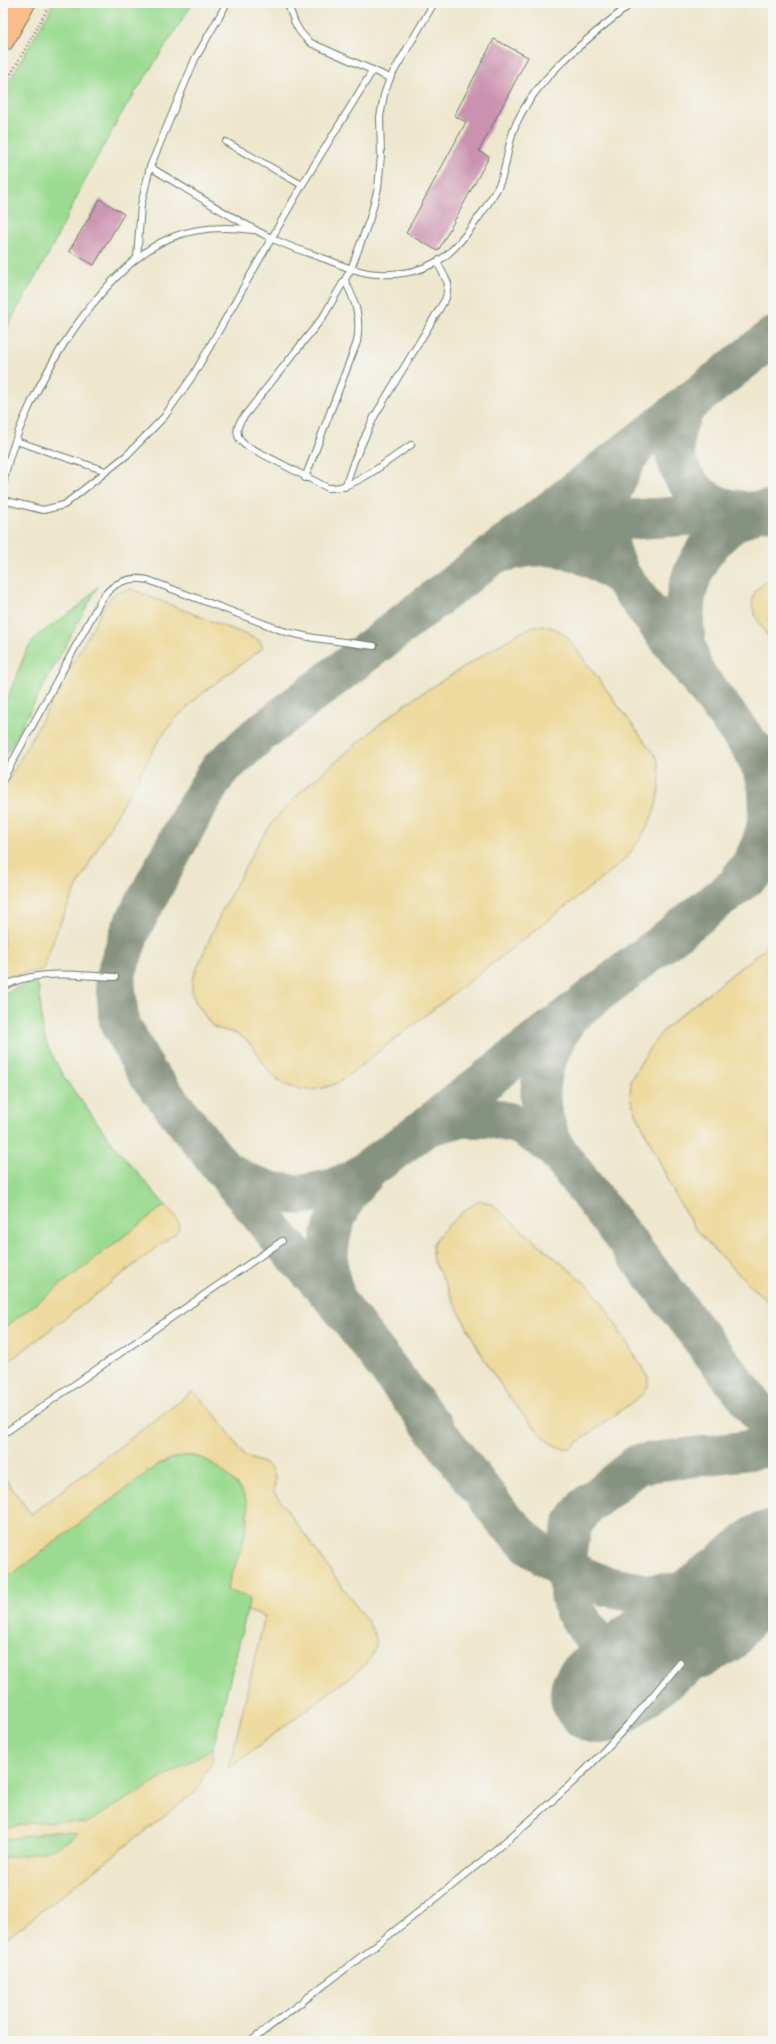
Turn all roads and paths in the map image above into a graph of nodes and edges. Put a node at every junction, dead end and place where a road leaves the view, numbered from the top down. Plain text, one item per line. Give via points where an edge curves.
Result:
1 (24, 3) edge
2 (51, 3) edge
3 (227, 3) edge
4 (288, 3) edge
5 (434, 3) edge
6 (632, 3) edge
7 (3, 40) edge
8 (373, 70) junction
9 (390, 78) junction
10 (3, 88) edge
11 (226, 142) dead end
12 (150, 167) junction
13 (302, 185) junction
14 (257, 230) junction
15 (271, 238) junction
16 (137, 258) junction
17 (437, 262) junction
18 (351, 268) junction
19 (345, 281) junction
20 (16, 442) junction
21 (411, 445) dead end
22 (106, 471) junction
23 (305, 478) junction
24 (3, 485) edge
25 (345, 487) junction
26 (3, 500) edge
27 (374, 646) dead end
28 (3, 779) edge
29 (115, 977) dead end
30 (3, 987) edge
31 (282, 1241) dead end
32 (3, 1434) edge
33 (680, 1663) dead end
34 (251, 2041) edge

1 - 7 highway
2 - 10 path
3 - 12 lane via 192,66
4 - 8 lane via 295,25 304,38
5 - 9 lane
6 - 17 lane via 574,51 528,104 510,136 504,172 497,189 460,240
8 - 9 lane
8 - 13 lane
9 - 18 lane via 381,106 378,188 370,218
11 - 13 lane
12 - 14 lane
12 - 16 lane via 141,205
13 - 15 lane
14 - 15 lane
14 - 16 lane via 222,226 187,232 169,239
15 - 18 lane
15 - 22 lane via 180,396 146,437
16 - 20 lane via 102,294 70,334 38,389
17 - 18 lane via 395,274 365,273
17 - 25 lane via 448,283 446,298 374,417
18 - 19 lane
19 - 23 lane via 355,301 360,321 357,342
19 - 23 lane via 323,317 237,428 238,438 245,446
20 - 22 lane
20 - 24 lane
21 - 25 lane
22 - 26 lane via 70,501 57,508 43,510
23 - 25 lane via 328,488
27 - 28 lane via 286,632 148,580 121,581 106,592 101,600
29 - 30 lane via 43,975 22,979
31 - 32 lane
33 - 34 lane via 629,1724 514,1834

